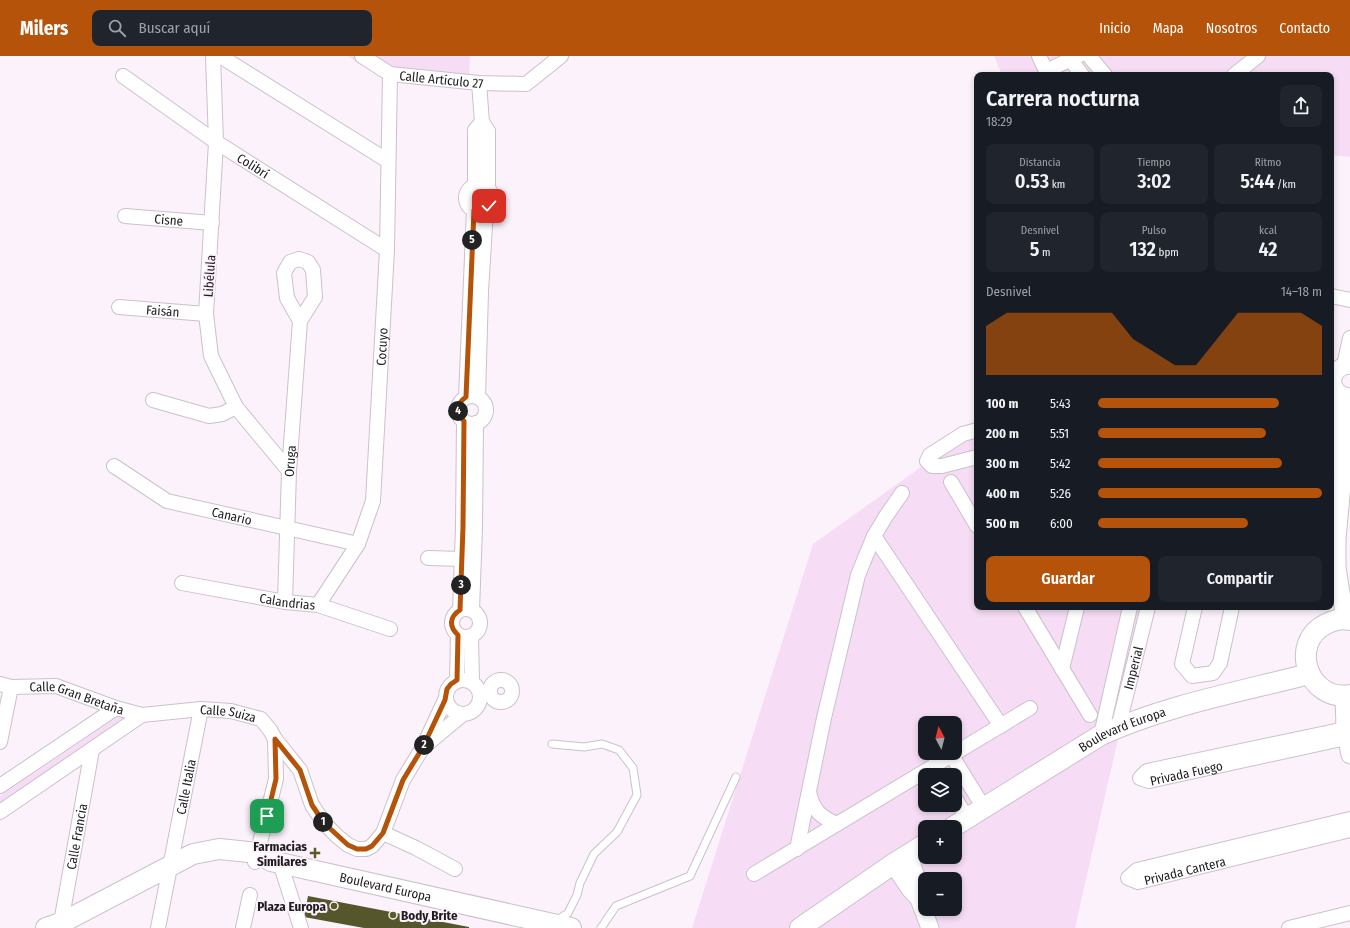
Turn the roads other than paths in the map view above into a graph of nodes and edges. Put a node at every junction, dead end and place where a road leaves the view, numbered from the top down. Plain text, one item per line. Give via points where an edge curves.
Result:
1 (213, 56) edge
2 (220, 56) edge
3 (362, 56) edge
4 (561, 56) edge
5 (1039, 56) edge
6 (1089, 56) edge
7 (1258, 56) edge
8 (1072, 57) edge
9 (1047, 72) edge
10 (1049, 72) edge
11 (1080, 72) edge
12 (1102, 72) edge
13 (1238, 72) edge
14 (390, 74) junction
15 (123, 76) dead end
16 (478, 83) junction
17 (216, 142) junction
18 (388, 161) junction
19 (481, 187) junction
20 (480, 209) junction
21 (125, 216) dead end
22 (212, 223) junction
23 (387, 250) junction
24 (1334, 297) edge
25 (1350, 300) edge
26 (119, 307) dead end
27 (206, 314) junction
28 (300, 321) dead end
29 (1350, 338) edge
30 (1347, 365) edge
31 (1334, 376) edge
32 (1334, 382) edge
33 (1343, 394) edge
34 (472, 397) junction
35 (152, 400) dead end
36 (236, 407) junction
37 (470, 422) junction
38 (974, 431) edge
39 (1339, 447) junction
40 (974, 458) edge
41 (1334, 460) edge
42 (114, 466) dead end
43 (289, 471) junction
44 (951, 482) dead end
45 (902, 493) dead end
46 (974, 518) edge
47 (469, 527) junction
48 (287, 528) junction
49 (874, 536) junction
50 (1334, 539) edge
51 (358, 544) junction
52 (428, 558) dead end
53 (462, 559) junction
54 (1334, 566) edge
55 (182, 582) dead end
56 (285, 602) junction
57 (318, 606) junction
58 (466, 610) junction
59 (1027, 610) edge
60 (1076, 610) edge
61 (1130, 610) edge
62 (1147, 610) edge
63 (1193, 610) edge
64 (1231, 610) edge
65 (1340, 616) edge
66 (390, 629) dead end
67 (465, 635) junction
68 (1062, 669) junction
69 (1309, 674) junction
70 (457, 680) junction
71 (4, 688) edge
72 (480, 688) junction
73 (1347, 695) edge
74 (445, 700) junction
75 (116, 708) junction
76 (201, 708) junction
77 (1030, 708) dead end
78 (463, 714) junction
79 (142, 715) junction
80 (1090, 715) dead end
81 (1001, 726) junction
82 (1110, 732) junction
83 (1348, 733) edge
84 (275, 739) junction
85 (0, 742) edge
86 (552, 744) dead end
87 (423, 747) junction
88 (1272, 749) junction
89 (92, 750) junction
90 (962, 750) edge
91 (1350, 755) edge
92 (948, 760) edge
93 (953, 760) edge
94 (940, 768) edge
95 (736, 777) dead end
96 (918, 781) edge
97 (0, 786) edge
98 (809, 792) junction
99 (962, 809) edge
100 (0, 812) edge
101 (968, 818) edge
102 (1350, 820) edge
103 (837, 824) junction
104 (1350, 830) edge
105 (383, 833) junction
106 (1287, 840) junction
107 (918, 848) edge
108 (797, 849) junction
109 (1210, 858) dead end
110 (901, 859) junction
111 (266, 860) junction
112 (455, 869) dead end
113 (169, 870) junction
114 (754, 874) dead end
115 (250, 895) dead end
116 (1350, 913) edge
117 (552, 923) junction
118 (1338, 923) edge
119 (59, 927) edge
120 (158, 928) edge
121 (243, 928) edge
122 (301, 928) edge
123 (571, 928) edge
124 (600, 928) edge
125 (800, 928) edge
126 (930, 928) edge
127 (1289, 928) edge

1 - 17 street, Libélula
2 - 18 street
3 - 14 street, Calle Artículo 27
4 - 16 street, Calle Artículo 27 via 526,84
5 - 9 street
6 - 12 street
7 - 13 street
8 - 10 street
8 - 11 street
14 - 16 street, Calle Artículo 27
14 - 18 street, Cocuyo
15 - 17 street, Colibrí
16 - 19 street via 482,122 475,130
17 - 22 street, Libélula
17 - 23 street, Colibrí
18 - 23 street, Cocuyo
19 - 20 street via 492,195 492,199 489,206
19 - 20 street via 471,188 466,195 467,204
20 - 34 street
21 - 22 street, Cisne
22 - 27 street, Libélula
23 - 51 street, Cocuyo via 373,501
24 - 25 street
26 - 27 street, Faisán
27 - 36 street, Libélula via 211,356
28 - 43 street, Oruga
29 - 30 street
30 - 31 street via 1339,368
32 - 33 street
33 - 39 street
34 - 37 street via 460,402 458,406 458,415
34 - 37 street via 482,400 486,409 483,418
35 - 36 street via 209,416 222,414
36 - 43 street, Libélula
37 - 47 street
38 - 40 street via 964,434 930,455 927,461 932,466 942,466
39 - 41 street
39 - 50 street
42 - 48 street, Canario via 167,501
43 - 48 street, Oruga
44 - 46 street
45 - 49 street
47 - 53 street
47 - 58 street
48 - 51 street, Canario
48 - 56 street, Oruga
49 - 81 street
49 - 98 street via 858,575
50 - 54 street
51 - 57 street, Cocuyo
52 - 53 street
53 - 58 street
54 - 65 street
55 - 56 street, Calandrias
56 - 57 street, Calandrias
57 - 66 street, Calandrias
58 - 67 street via 453,616 452,620 452,628
58 - 67 street via 478,616 480,625 478,630
59 - 68 street
60 - 68 street
61 - 82 street
62 - 82 street, Imperial
63 - 64 street via 1182,664 1192,676 1213,673 1220,662
65 - 69 main road via 1321,626 1312,636 1306,648 1305,661
67 - 70 street
67 - 72 street
68 - 80 street
69 - 73 main road via 1324,690
69 - 82 main road, Boulevard Europa via 1153,714
70 - 72 street via 467,680
70 - 74 street via 447,689
71 - 75 street, Calle Gran Bretaña via 56,686
71 - 85 street
72 - 78 street via 477,707
73 - 83 street
74 - 78 street via 454,712
74 - 87 street
75 - 79 street, Calle Gran Bretaña
75 - 97 street
76 - 79 street, Calle Suiza
76 - 84 street, Calle Suiza via 231,711 261,720
76 - 113 street, Calle Italia
77 - 81 street
78 - 87 street
79 - 89 street
81 - 90 street
82 - 101 main road, Boulevard Europa
83 - 88 street, Privada Fuego
83 - 91 street
84 - 105 street, Calle Suiza via 300,770 312,805 324,823 338,837 357,849 366,849
84 - 111 street via 276,779
86 - 117 lane via 584,747 602,744 619,750 633,768 637,795 617,832 594,854 568,913
87 - 105 street via 403,780
88 - 88 street, Privada Fuego via 1147,771 1140,778 1149,781
89 - 100 street
89 - 119 street, Calle Francia
92 - 94 street
93 - 101 street
95 - 124 lane via 690,876 616,906
96 - 103 street
98 - 103 street via 811,802 818,812 826,820
98 - 108 street
99 - 101 street
102 - 106 street, Privada Cantera
103 - 108 street
104 - 106 street, Privada Cantera
105 - 112 street
106 - 109 street, Privada Cantera
107 - 110 main road
108 - 114 street
110 - 125 main road
110 - 126 street via 910,889 919,899
111 - 113 main road, Boulevard Europa via 218,859
111 - 117 main road, Boulevard Europa
111 - 122 street
113 - 119 main road, Boulevard Europa
113 - 120 street, Calle Italia
115 - 121 street
116 - 118 street
117 - 123 main road, Boulevard Europa
118 - 127 street

